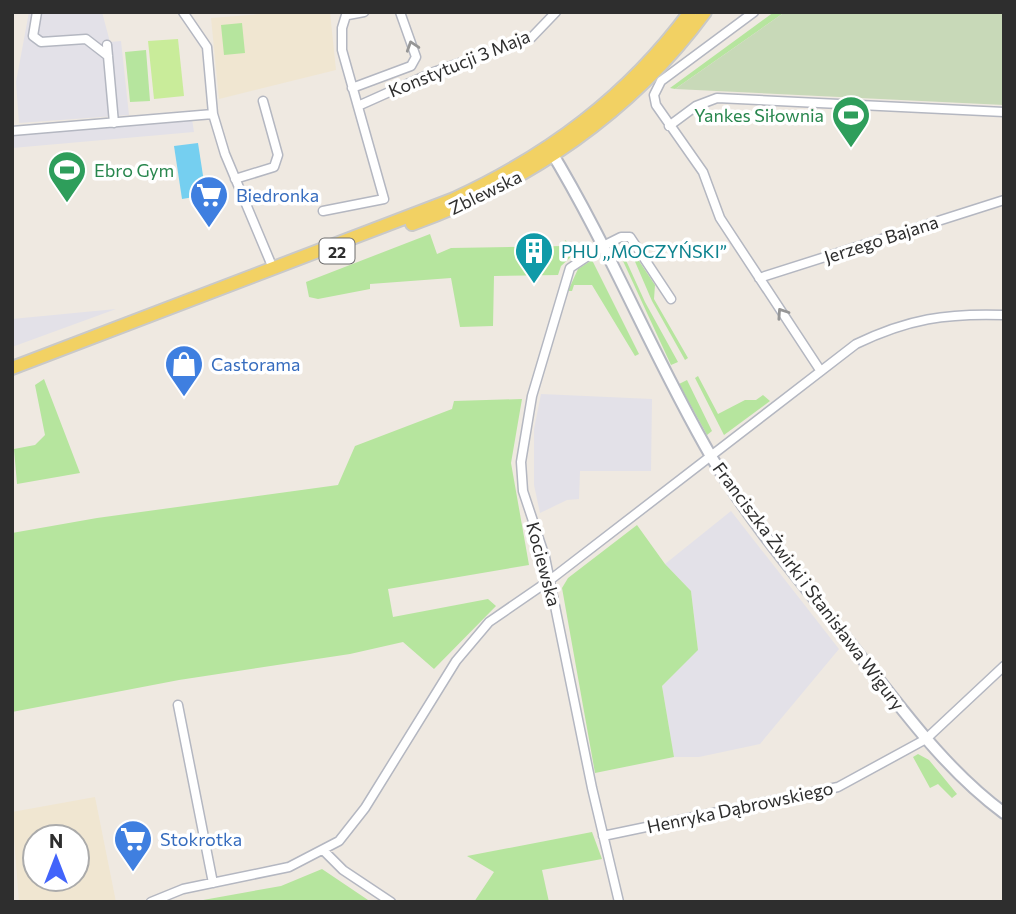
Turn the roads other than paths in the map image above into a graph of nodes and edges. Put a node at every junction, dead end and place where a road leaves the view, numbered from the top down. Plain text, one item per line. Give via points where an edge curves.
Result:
1 (37, 12) edge
2 (183, 12) edge
3 (364, 12) edge
4 (400, 12) edge
5 (556, 12) edge
6 (690, 12) edge
7 (705, 12) edge
8 (754, 12) edge
9 (347, 14) edge
10 (107, 45) dead end
11 (108, 56) junction
12 (352, 88) junction
13 (262, 101) dead end
14 (358, 106) junction
15 (1004, 112) edge
16 (214, 114) junction
17 (114, 123) junction
18 (669, 125) junction
19 (12, 131) edge
20 (551, 152) junction
21 (235, 179) junction
22 (1004, 200) edge
23 (323, 211) dead end
24 (603, 246) junction
25 (272, 266) junction
26 (759, 278) junction
27 (215, 292) junction
28 (671, 299) dead end
29 (1004, 315) edge
30 (12, 368) edge
31 (820, 370) junction
32 (712, 457) junction
33 (550, 580) junction
34 (1004, 666) edge
35 (178, 705) dead end
36 (926, 739) junction
37 (1004, 813) edge
38 (603, 836) junction
39 (324, 851) junction
40 (213, 883) junction
41 (151, 902) edge
42 (391, 902) edge
43 (619, 902) edge

1 - 11 street via 33,36 41,42 86,39
2 - 16 street via 207,47
3 - 9 street
12 -> 4 street via 411,66 416,58
5 - 14 street, Konstytucji 3 Maja via 531,38 434,72
6 - 20 main road, Zblewska / 22 via 617,95
7 - 20 main road, Zblewska / 22 via 631,94
8 - 18 street via 668,76 654,95
9 - 12 street via 342,50
10 - 11 street
11 - 17 street
12 - 14 street
13 - 21 street via 278,155 274,167
14 - 23 street via 384,199
15 - 18 street via 717,98
16 - 17 street
16 - 21 street
17 - 19 street
18 - 26 street via 703,172 720,218
20 - 24 main road, Franciszka Żwirki i Stanisława Wigury
20 - 25 main road, Zblewska / 22 via 454,199
20 - 27 main road, Zblewska / 22 via 520,176 458,207
21 - 25 street
22 - 26 street, Jerzego Bajana
24 - 28 street via 630,237
24 - 32 main road, Franciszka Żwirki i Stanisława Wigury
24 - 33 street, Kociewska via 570,268 527,414 521,462 523,491
25 - 27 main road, Zblewska / 22
31 -> 26 street
27 - 30 main road, Zblewska / 22
29 - 31 street via 957,313 897,326 856,344
31 - 32 street
32 - 33 street
32 - 36 main road, Franciszka Żwirki i Stanisława Wigury
33 - 38 street, Kociewska
33 - 39 street via 489,622 469,643 365,808 339,841
34 - 36 street, Henryka Dąbrowskiego
35 - 40 street
36 - 37 main road, Franciszka Żwirki i Stanisława Wigury
36 - 38 street, Henryka Dąbrowskiego via 838,787
38 - 43 street, Kociewska
39 - 40 street via 289,867
39 - 42 street via 343,870
40 - 41 street

